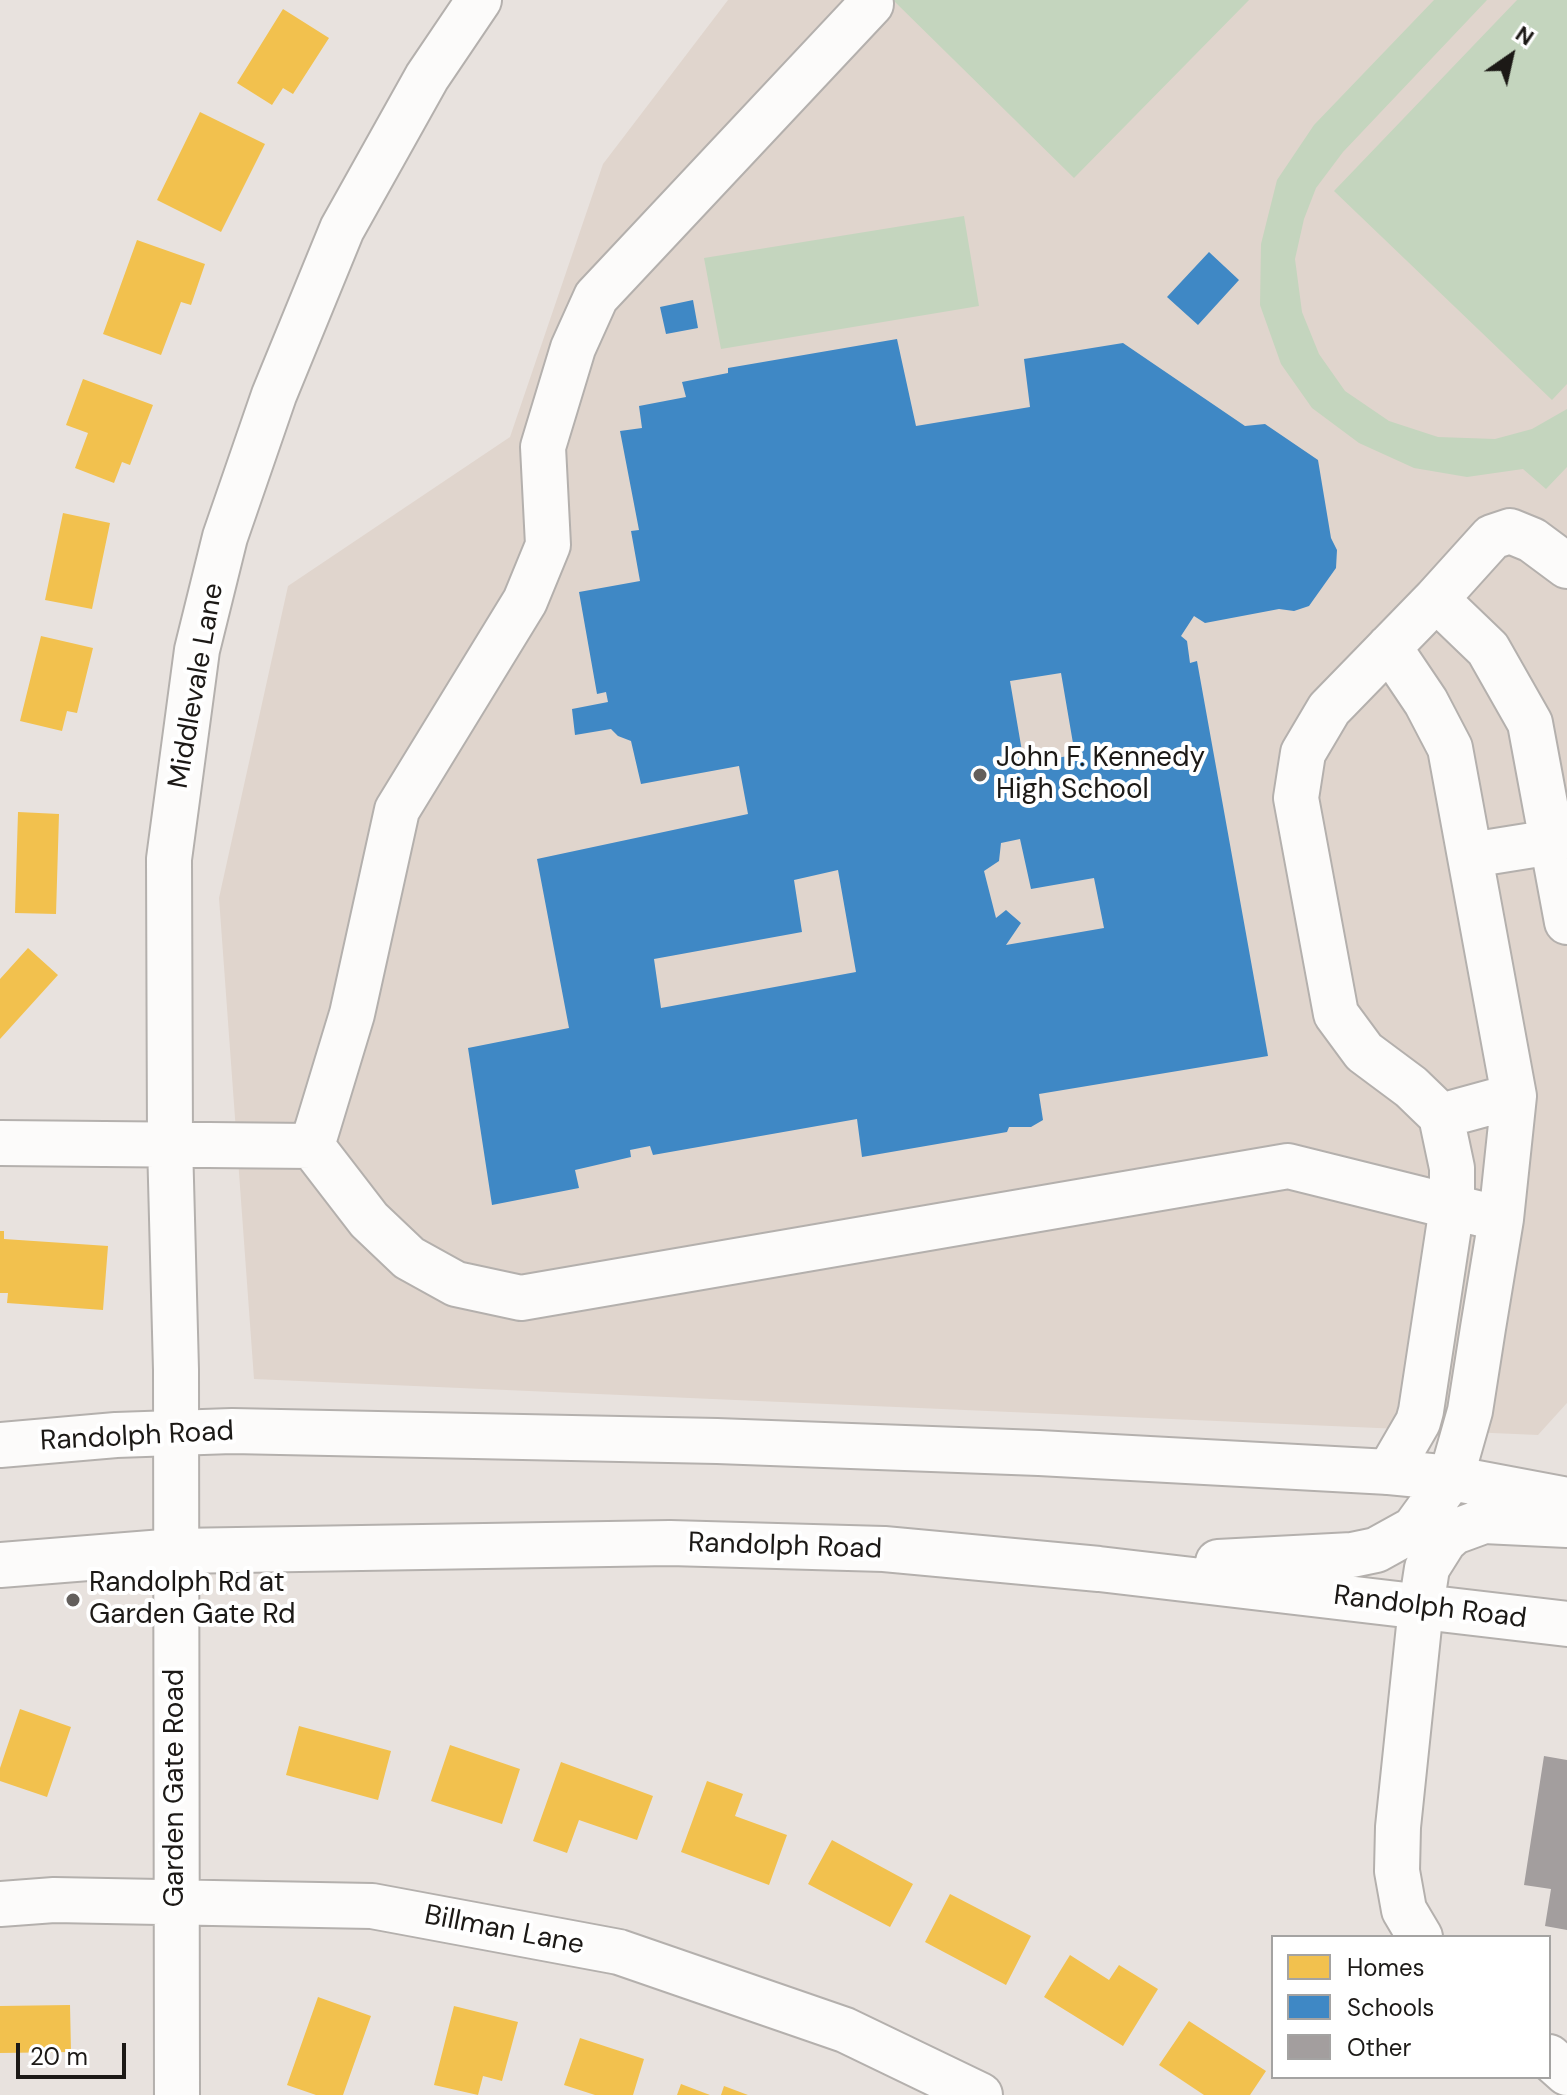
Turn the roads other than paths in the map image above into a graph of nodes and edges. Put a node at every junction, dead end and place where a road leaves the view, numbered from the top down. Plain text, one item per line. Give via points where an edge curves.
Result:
1 (479, 0) edge
2 (871, 4) dead end
3 (1567, 566) edge
4 (1436, 599) junction
5 (1389, 647) junction
6 (1552, 842) junction
7 (1471, 855) junction
8 (1567, 922) edge
9 (1514, 1096) junction
10 (1441, 1116) junction
11 (0, 1143) edge
12 (170, 1143) junction
13 (312, 1146) junction
14 (1452, 1207) junction
15 (1501, 1219) junction
16 (176, 1433) junction
17 (0, 1445) edge
18 (1389, 1472) junction
19 (1451, 1478) junction
20 (1567, 1500) edge
21 (1567, 1525) edge
22 (176, 1551) junction
23 (0, 1565) edge
24 (1099, 1569) junction
25 (1421, 1607) junction
26 (1567, 1624) edge
27 (175, 1901) junction
28 (0, 1904) edge
29 (1419, 1935) edge
30 (1551, 2059) edge
31 (1567, 2073) edge
32 (177, 2095) edge
33 (980, 2095) edge

1 - 12 main road, Middlevale Lane via 427,77 342,229 274,395 225,537 197,650 169,859
2 - 13 main road via 596,297 573,348 543,447 548,545 525,601 397,810 352,1014
3 - 4 main road via 1510,531 1492,537
4 - 5 main road
4 - 6 main road via 1488,649 1530,723
5 - 7 main road via 1450,748
5 - 10 main road via 1329,709 1303,753 1296,798 1336,1014 1364,1052
6 - 7 main road
6 - 8 main road
7 - 9 main road
9 - 10 main road
9 - 15 main road
10 - 14 main road via 1452,1168
11 - 12 main road
12 - 13 main road
12 - 16 main road, Middlevale Lane
13 - 14 main road via 369,1220 409,1258 456,1284 521,1298 1288,1166
14 - 15 main road
14 - 18 main road via 1421,1411
15 - 19 main road via 1470,1411
16 - 17 main road, Randolph Road
16 - 18 main road, Randolph Road via 732,1441
16 - 22 main road, Garden Gate Road
18 - 19 main road, Randolph Road
19 - 20 main road, Randolph Road
19 - 24 main road via 1414,1529 1376,1550
21 - 25 main road via 1484,1521 1454,1532 1427,1568
22 - 23 main road, Randolph Road
22 - 24 main road, Randolph Road via 670,1543 884,1549
22 - 27 main road, Garden Gate Road
24 - 25 main road, Randolph Road
25 - 26 main road, Randolph Road
25 - 29 main road via 1397,1871 1404,1910
27 - 28 main road, Billman Lane
27 - 32 main road, Garden Gate Road
27 - 33 main road, Billman Lane via 372,1906 619,1952 845,2030
30 - 31 main road

